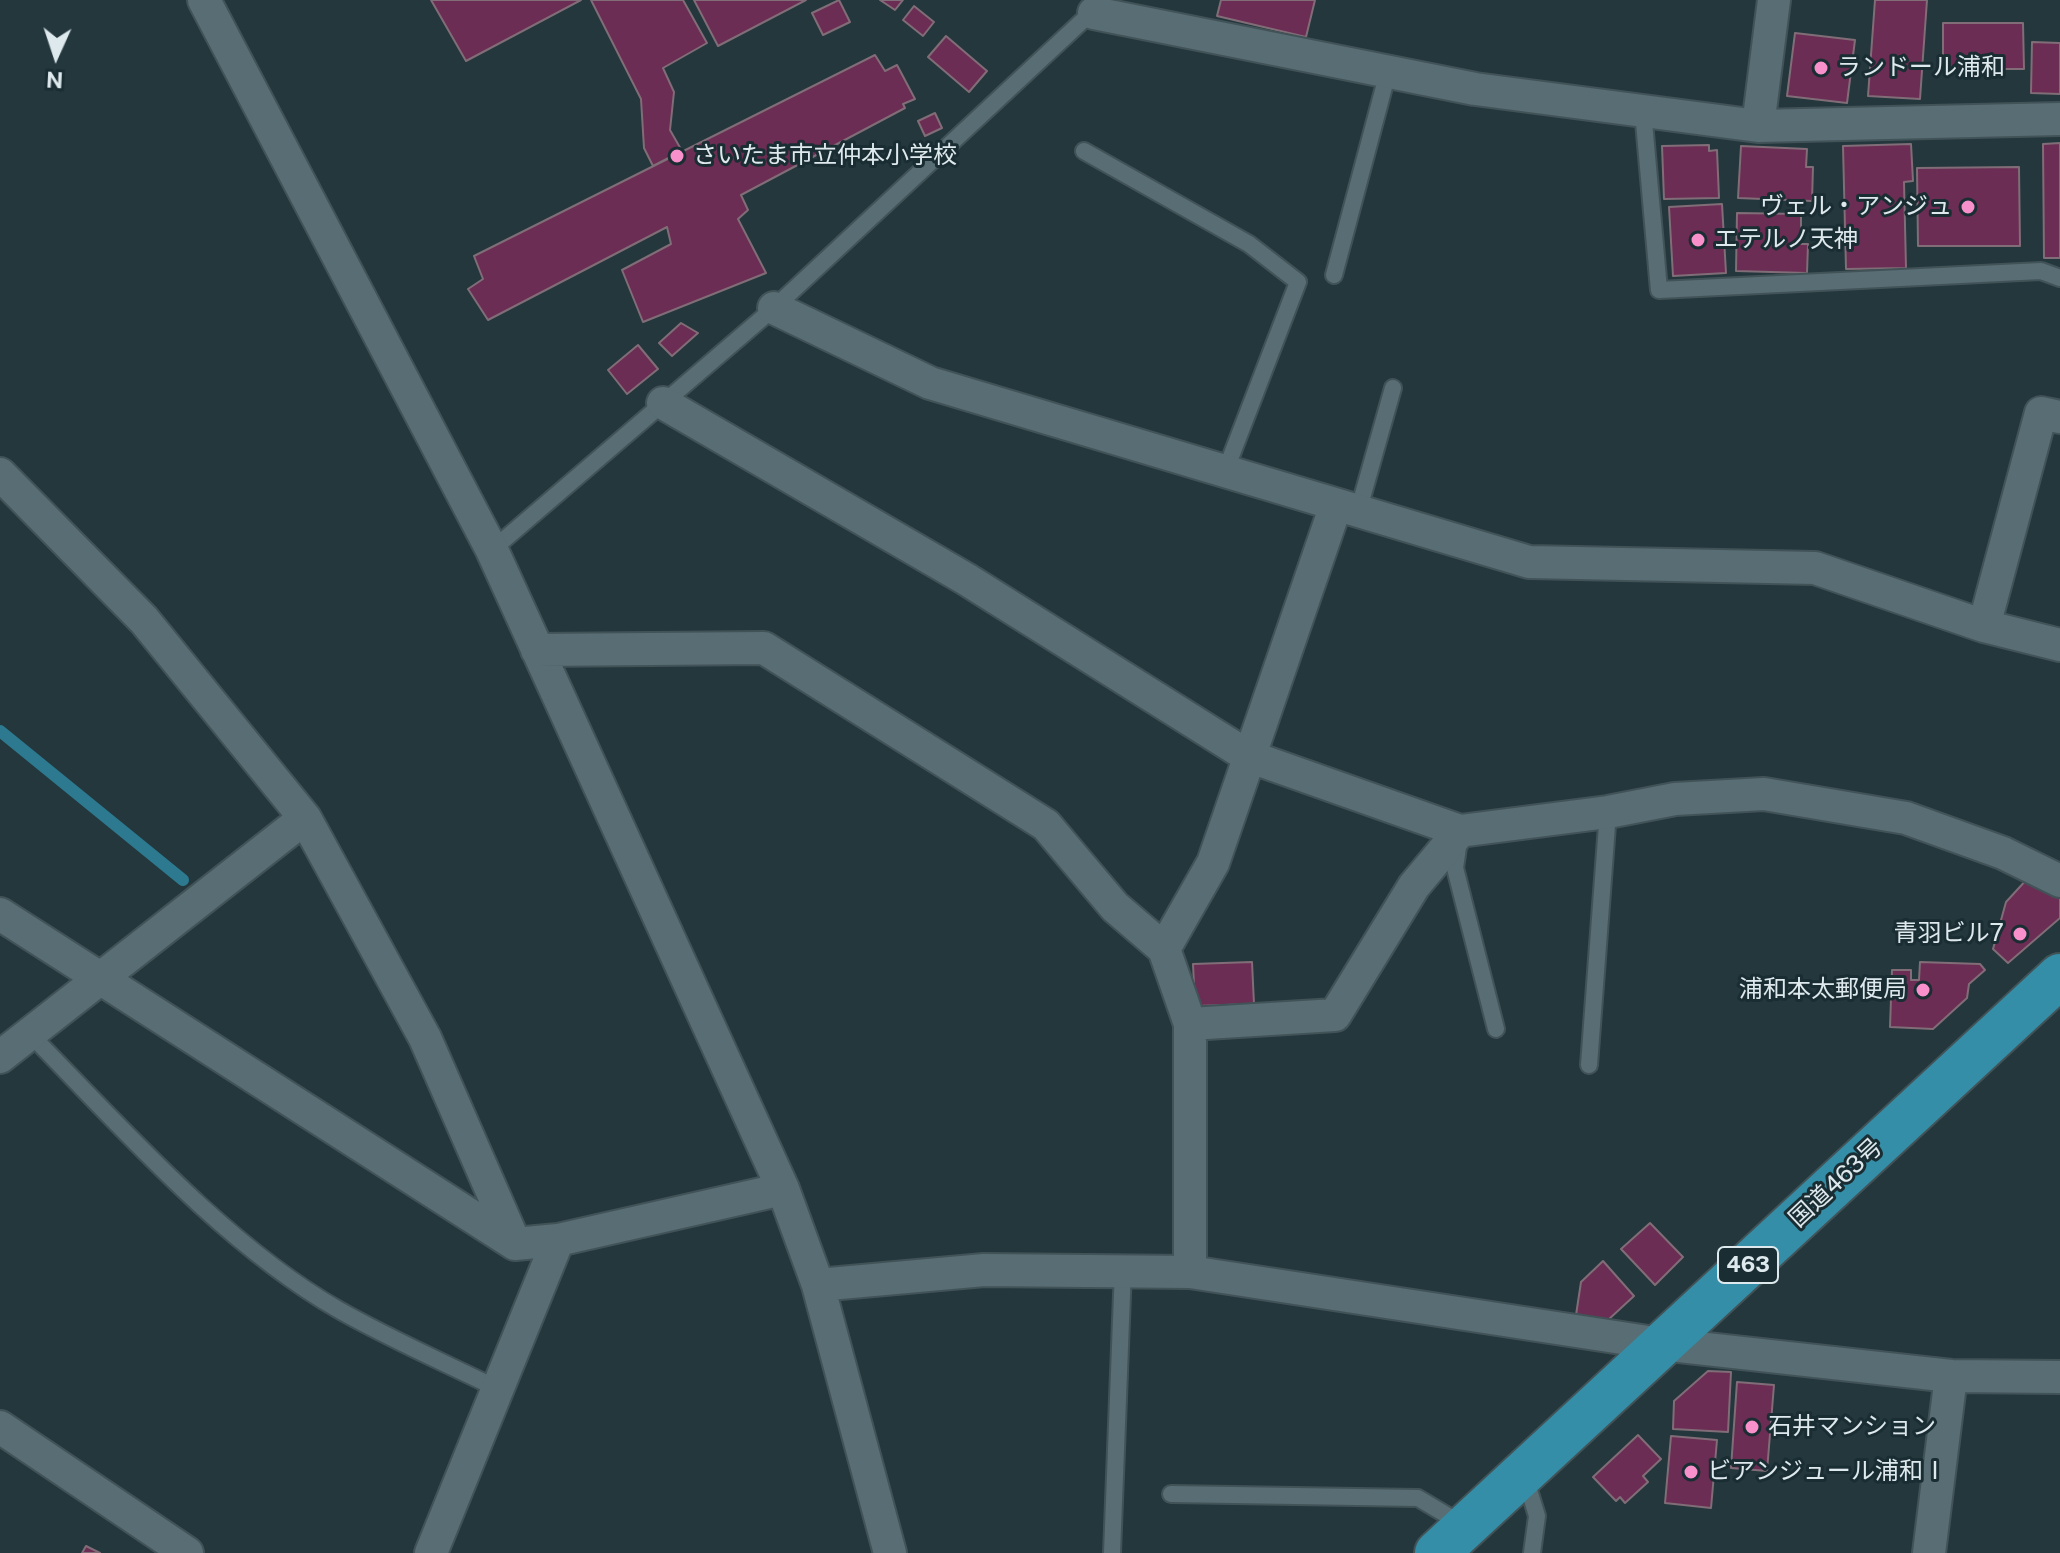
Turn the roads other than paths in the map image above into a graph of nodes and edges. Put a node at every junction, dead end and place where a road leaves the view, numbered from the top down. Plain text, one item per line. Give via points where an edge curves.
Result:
1 (204, 0) edge
2 (1773, 3) edge
3 (1094, 7) edge
4 (1388, 72) junction
5 (1643, 111) junction
6 (2060, 119) edge
7 (1758, 126) junction
8 (1084, 151) dead end
9 (1334, 275) dead end
10 (2060, 278) edge
11 (774, 308) junction
12 (1393, 388) dead end
13 (663, 403) junction
14 (2060, 417) edge
15 (1225, 472) junction
16 (0, 474) edge
17 (1347, 508) junction
18 (492, 550) junction
19 (1984, 626) junction
20 (2060, 645) edge
21 (537, 650) junction
22 (1248, 756) junction
23 (1608, 812) junction
24 (305, 818) junction
25 (1460, 831) junction
26 (2060, 881) edge
27 (0, 914) edge
28 (1164, 949) junction
29 (2060, 976) edge
30 (102, 979) junction
31 (1190, 1024) junction
32 (1496, 1029) dead end
33 (30, 1034) junction
34 (0, 1057) edge
35 (1589, 1065) dead end
36 (783, 1189) junction
37 (558, 1240) junction
38 (515, 1244) junction
39 (1123, 1269) junction
40 (1190, 1272) junction
41 (818, 1285) junction
42 (1661, 1344) junction
43 (1951, 1376) junction
44 (2060, 1377) edge
45 (498, 1389) junction
46 (0, 1427) edge
47 (1524, 1475) junction
48 (1171, 1494) dead end
49 (1452, 1540) edge
50 (187, 1553) edge
51 (431, 1553) edge
52 (890, 1553) edge
53 (1112, 1553) edge
54 (1532, 1553) edge
55 (1929, 1553) edge

1 - 18 street
2 - 7 street
3 - 4 street
3 - 11 lane
4 - 5 street
4 - 9 lane
5 - 7 street
5 - 10 lane via 1659,290 2041,271
6 - 7 street
8 - 15 lane via 1249,244 1298,282
11 - 13 lane
11 - 15 street via 930,383
12 - 17 lane
13 - 18 lane
13 - 22 street via 966,579
14 - 19 street via 2041,413
15 - 17 street
16 - 24 street via 144,620
17 - 19 street via 1529,562 1815,568
17 - 22 street
18 - 21 street
19 - 20 street
21 - 28 street via 764,648 1046,825 1115,907
21 - 36 street
22 - 25 street
22 - 28 street via 1213,863
23 - 25 street
23 - 26 street via 1675,799 1764,794 1906,818 2003,853
23 - 35 lane
24 - 30 street
24 - 38 street via 425,1038
25 - 31 street via 1414,886 1335,1015
25 - 32 lane via 1455,868
27 - 30 street
28 - 31 street
29 - 42 highway, 国道463号 / 463
30 - 33 street
30 - 38 street
31 - 40 street
33 - 34 street
33 - 45 lane via 146,1153 253,1250 337,1309
36 - 37 street
36 - 41 street
37 - 38 street
37 - 45 street
39 - 40 street
39 - 41 street via 984,1270
39 - 53 lane
40 - 42 street
41 - 52 street
42 - 43 street
42 - 47 highway, 国道463号 / 463
43 - 44 street
43 - 55 street
45 - 51 street
46 - 50 street
47 - 49 highway, 国道463号 / 463
47 - 54 lane via 1537,1516
48 - 49 lane via 1418,1498

